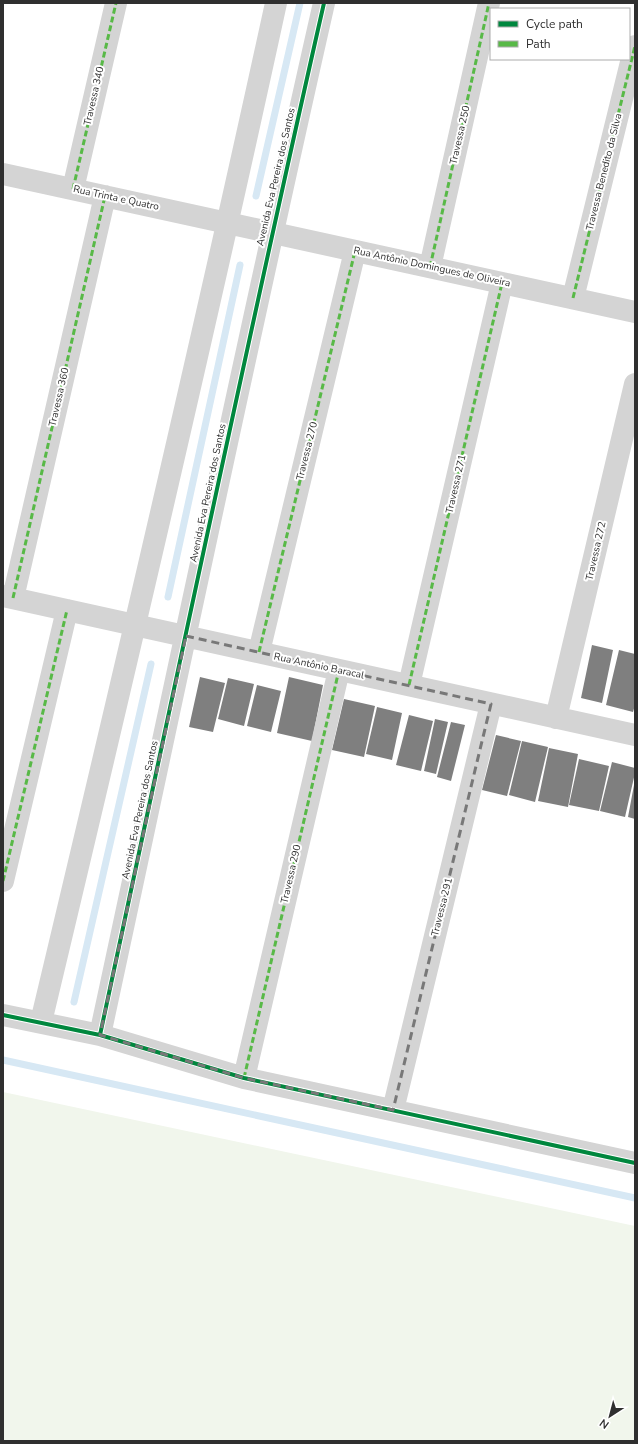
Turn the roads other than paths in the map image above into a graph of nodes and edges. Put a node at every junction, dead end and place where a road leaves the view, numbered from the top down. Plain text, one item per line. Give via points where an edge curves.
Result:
1 (116, 3) edge
2 (276, 3) edge
3 (324, 3) edge
4 (489, 3) edge
5 (635, 46) edge
6 (3, 174) edge
7 (73, 189) junction
8 (105, 196) junction
9 (228, 223) junction
10 (272, 232) junction
11 (355, 251) junction
12 (430, 267) junction
13 (502, 283) junction
14 (573, 298) junction
15 (635, 312) edge
16 (635, 384) edge
17 (8, 597) edge
18 (67, 610) junction
19 (135, 625) junction
20 (186, 636) junction
21 (258, 652) junction
22 (339, 670) junction
23 (410, 685) junction
24 (491, 704) junction
25 (556, 718) junction
26 (635, 735) edge
27 (3, 880) edge
28 (3, 1015) edge
29 (41, 1022) junction
30 (100, 1034) junction
31 (244, 1078) junction
32 (393, 1110) junction
33 (635, 1163) edge

1 - 7 street, Travessa 340
2 - 9 street
3 - 10 street, Avenida Eva Pereira dos Santos
4 - 12 street, Travessa 250
5 - 14 street, Travessa Benedito da Silva
6 - 7 street, Rua Trinta e Quatro
7 - 8 street, Rua Trinta e Quatro
8 - 9 street, Rua Trinta e Quatro
8 - 17 street, Travessa 360
9 - 10 street, Rua Antônio Domingues de Oliveira
9 - 19 street
10 - 11 street, Rua Antônio Domingues de Oliveira
10 - 20 street, Avenida Eva Pereira dos Santos
11 - 12 street, Rua Antônio Domingues de Oliveira
11 - 21 street, Travessa 270
12 - 13 street, Rua Antônio Domingues de Oliveira
13 - 14 street, Rua Antônio Domingues de Oliveira
13 - 23 street, Travessa 271
14 - 15 street, Rua Antônio Domingues de Oliveira
16 - 25 street, Travessa 272
17 - 18 street, Rua Antônio Baracal
18 - 19 street, Rua Antônio Baracal
18 - 27 street
19 - 20 street, Rua Antônio Baracal
19 - 29 street
20 - 21 street, Rua Antônio Baracal
20 - 30 street, Avenida Eva Pereira dos Santos
21 - 22 street, Rua Antônio Baracal
22 - 23 street, Rua Antônio Baracal
22 - 31 street, Travessa 290
23 - 24 street, Rua Antônio Baracal
24 - 25 street, Rua Antônio Baracal
24 - 32 street, Travessa 291
25 - 26 street, Rua Antônio Baracal
28 - 29 street
29 - 30 street
30 - 31 street
31 - 32 street
32 - 33 street

